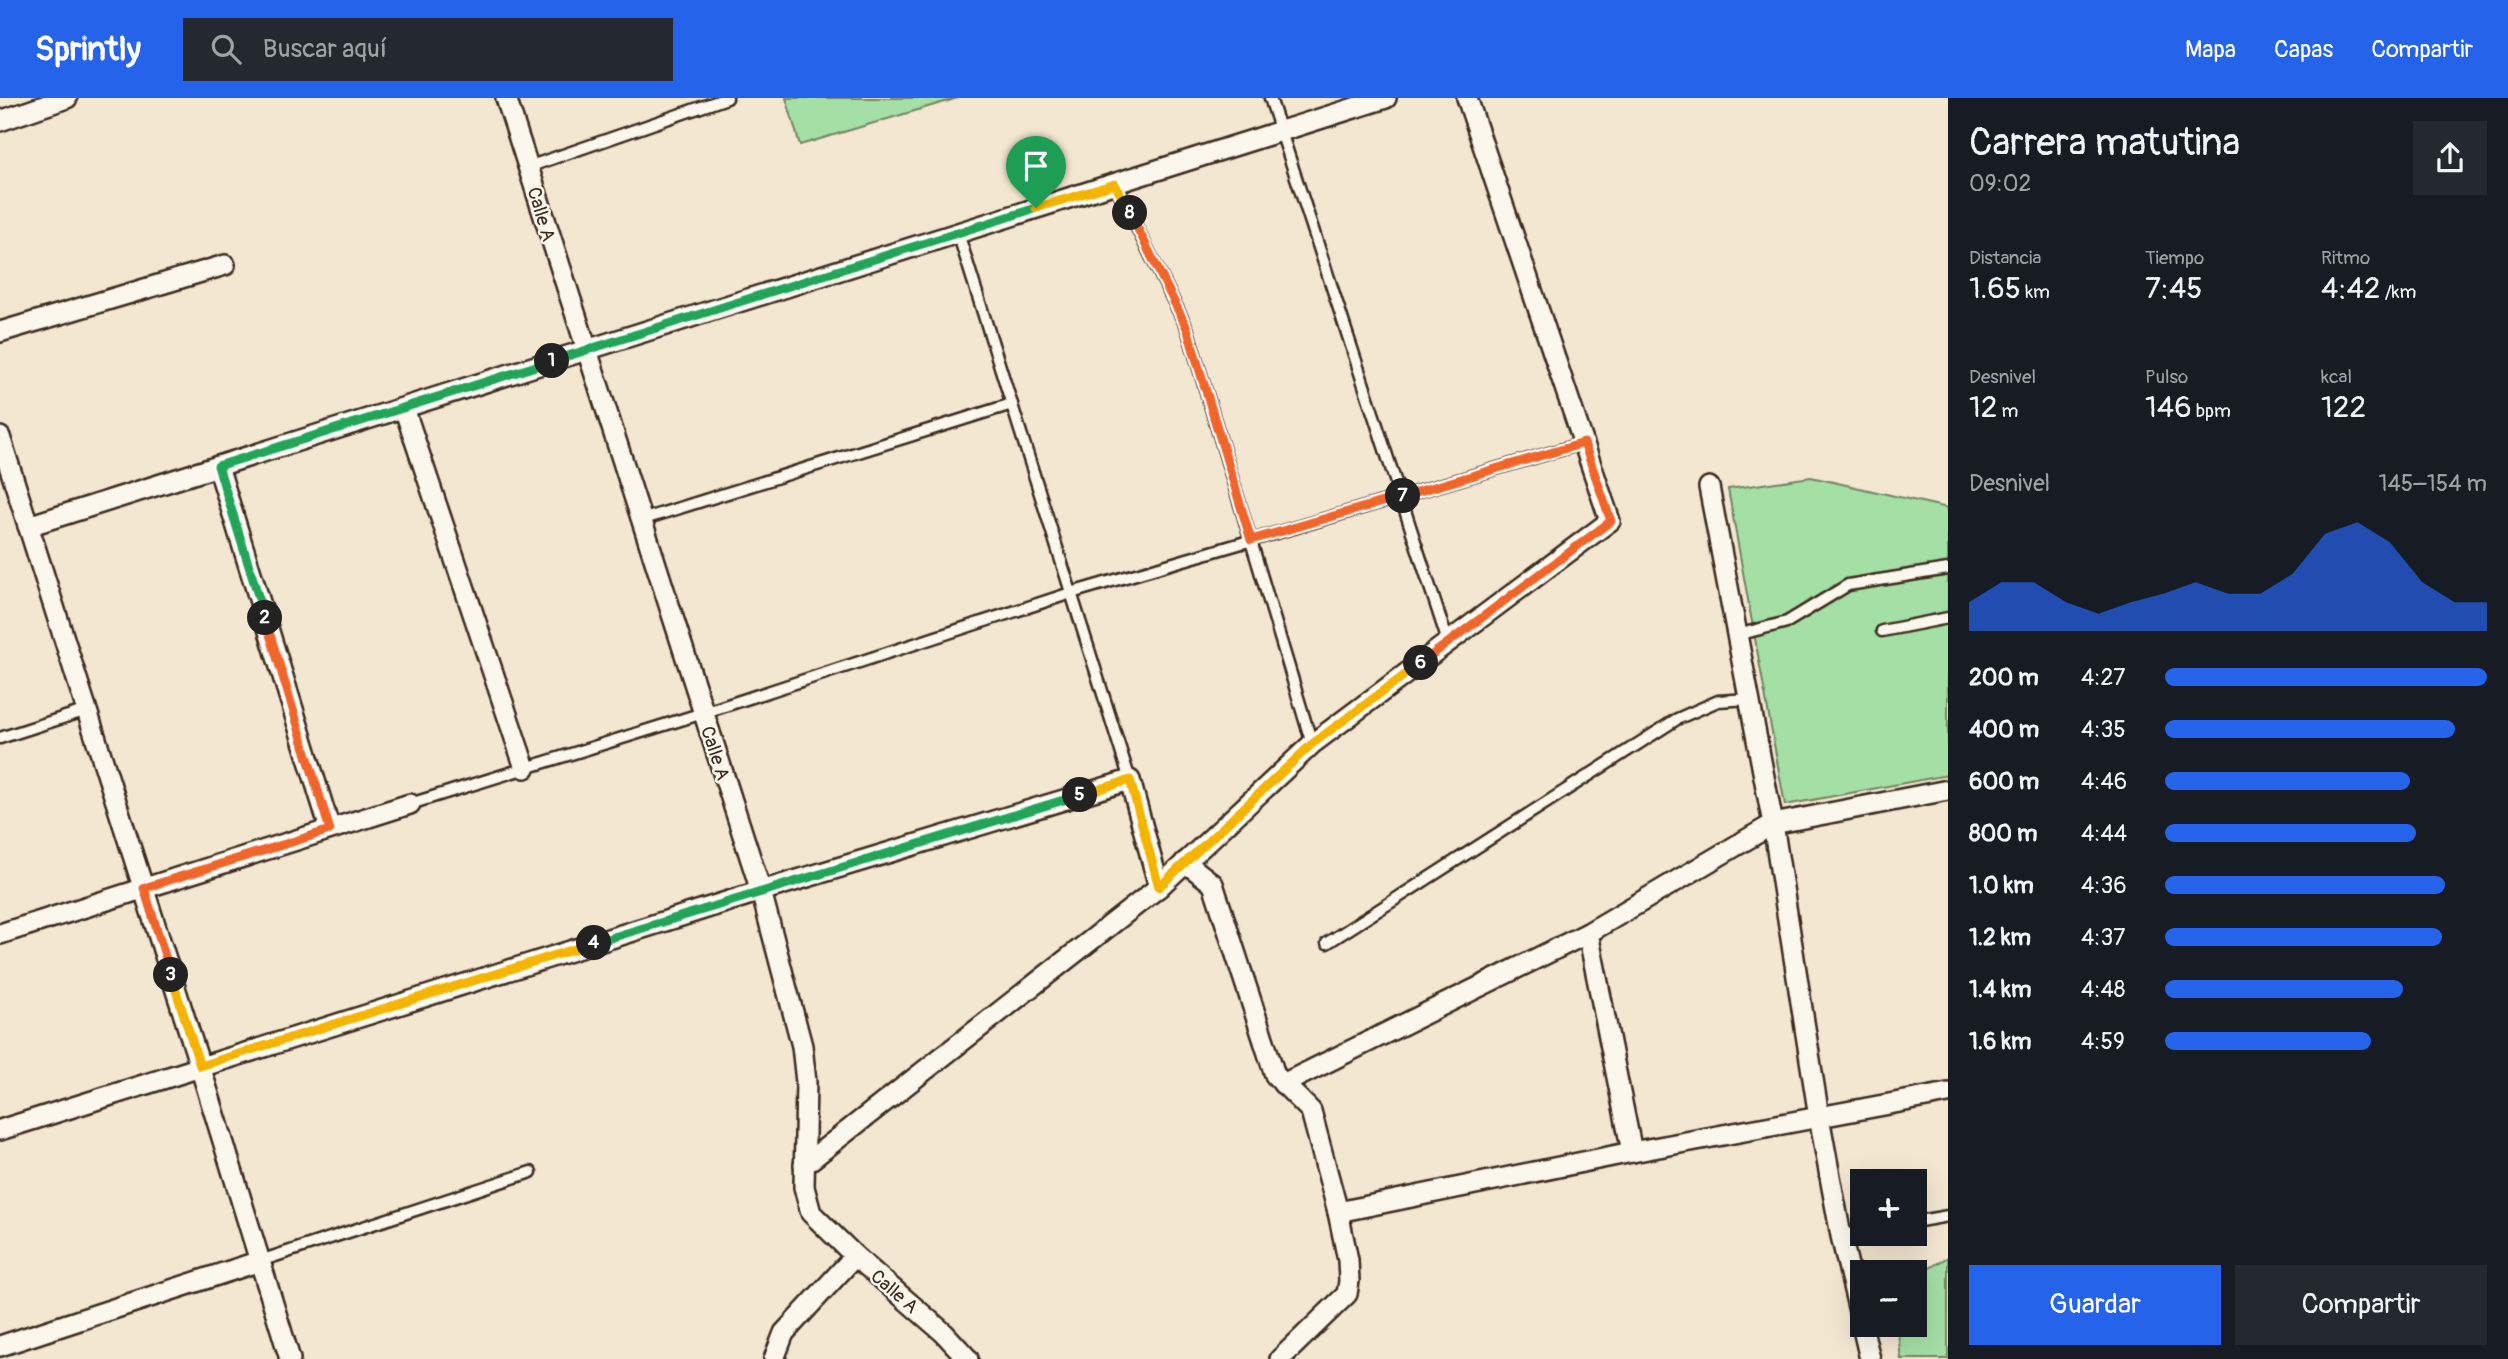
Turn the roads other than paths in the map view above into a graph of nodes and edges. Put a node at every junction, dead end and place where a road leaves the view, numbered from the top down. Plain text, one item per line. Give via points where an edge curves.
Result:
1 (67, 98) edge
2 (506, 98) edge
3 (727, 98) edge
4 (1270, 98) edge
5 (1386, 98) edge
6 (1467, 98) edge
7 (0, 121) edge
8 (1281, 131) junction
9 (528, 167) junction
10 (1115, 184) junction
11 (958, 233) junction
12 (225, 265) dead end
13 (0, 332) edge
14 (586, 351) junction
15 (1012, 404) junction
16 (404, 408) junction
17 (0, 438) edge
18 (1584, 443) junction
19 (218, 466) junction
20 (1709, 487) dead end
21 (1400, 497) junction
22 (640, 520) junction
23 (28, 526) junction
24 (1251, 540) junction
25 (1948, 569) edge
26 (1071, 593) junction
27 (1948, 618) edge
28 (1882, 631) dead end
29 (1737, 635) junction
30 (1448, 642) junction
31 (1749, 699) junction
32 (87, 710) junction
33 (704, 713) junction
34 (0, 738) edge
35 (1312, 744) junction
36 (526, 768) junction
37 (1130, 780) junction
38 (1947, 794) edge
39 (410, 804) joint
40 (1773, 824) junction
41 (330, 830) junction
42 (1185, 862) junction
43 (1159, 887) junction
44 (144, 888) junction
45 (761, 891) junction
46 (1588, 933) junction
47 (0, 934) edge
48 (1327, 943) dead end
49 (200, 1066) junction
50 (1283, 1084) junction
51 (1948, 1093) edge
52 (1819, 1117) junction
53 (0, 1130) edge
54 (1632, 1152) junction
55 (804, 1165) junction
56 (531, 1172) dead end
57 (1338, 1212) junction
58 (1948, 1216) edge
59 (1927, 1220) edge
60 (1850, 1234) edge
61 (1841, 1236) junction
62 (855, 1255) junction
63 (260, 1261) junction
64 (1850, 1274) edge
65 (1865, 1337) edge
66 (0, 1346) edge
67 (290, 1359) edge
68 (774, 1359) edge
69 (968, 1359) edge
70 (1280, 1359) edge
71 (1870, 1359) edge

1 - 7 street
2 - 9 street, Calle A
3 - 9 lane
4 - 8 lane
5 - 8 street
6 - 18 street
8 - 10 street
8 - 21 lane
9 - 14 street, Calle A
10 - 11 street
10 - 24 lane via 1187,328
11 - 14 street
11 - 15 lane
12 - 13 street
14 - 16 street
14 - 22 street, Calle A
15 - 22 lane
15 - 26 lane
16 - 19 street
16 - 36 street
17 - 23 street
18 - 21 lane
18 - 30 street via 1611,521
19 - 23 street
19 - 41 street
20 - 29 street
21 - 24 lane
21 - 30 lane
22 - 33 street, Calle A
23 - 32 street
24 - 26 lane
24 - 35 lane
25 - 29 lane via 1849,586 1787,622
26 - 33 lane
26 - 37 lane
27 - 28 lane
29 - 31 street
30 - 35 street
31 - 40 street
31 - 48 lane via 1718,701 1677,719
32 - 34 lane
32 - 44 street
33 - 36 lane
33 - 45 street, Calle A
35 - 42 street
36 - 39 lane
37 - 43 street
37 - 45 street
38 - 40 street
39 - 41 street
40 - 46 street
40 - 52 street
41 - 44 street
42 - 43 street
42 - 50 street via 1213,884 1275,1075
43 - 55 street
44 - 47 street
44 - 49 street
45 - 49 street
45 - 55 street, Calle A via 802,1046
46 - 50 street
46 - 54 street
49 - 53 street
49 - 63 street
50 - 57 street via 1311,1111
51 - 52 street
52 - 54 street
52 - 61 street
54 - 57 street
55 - 62 street, Calle A via 811,1213
56 - 63 lane
57 - 70 street via 1348,1260 1347,1294
58 - 59 lane
60 - 61 lane
61 - 64 street
62 - 68 street via 784,1333
62 - 69 street, Calle A
63 - 66 street
63 - 67 street
65 - 71 street

